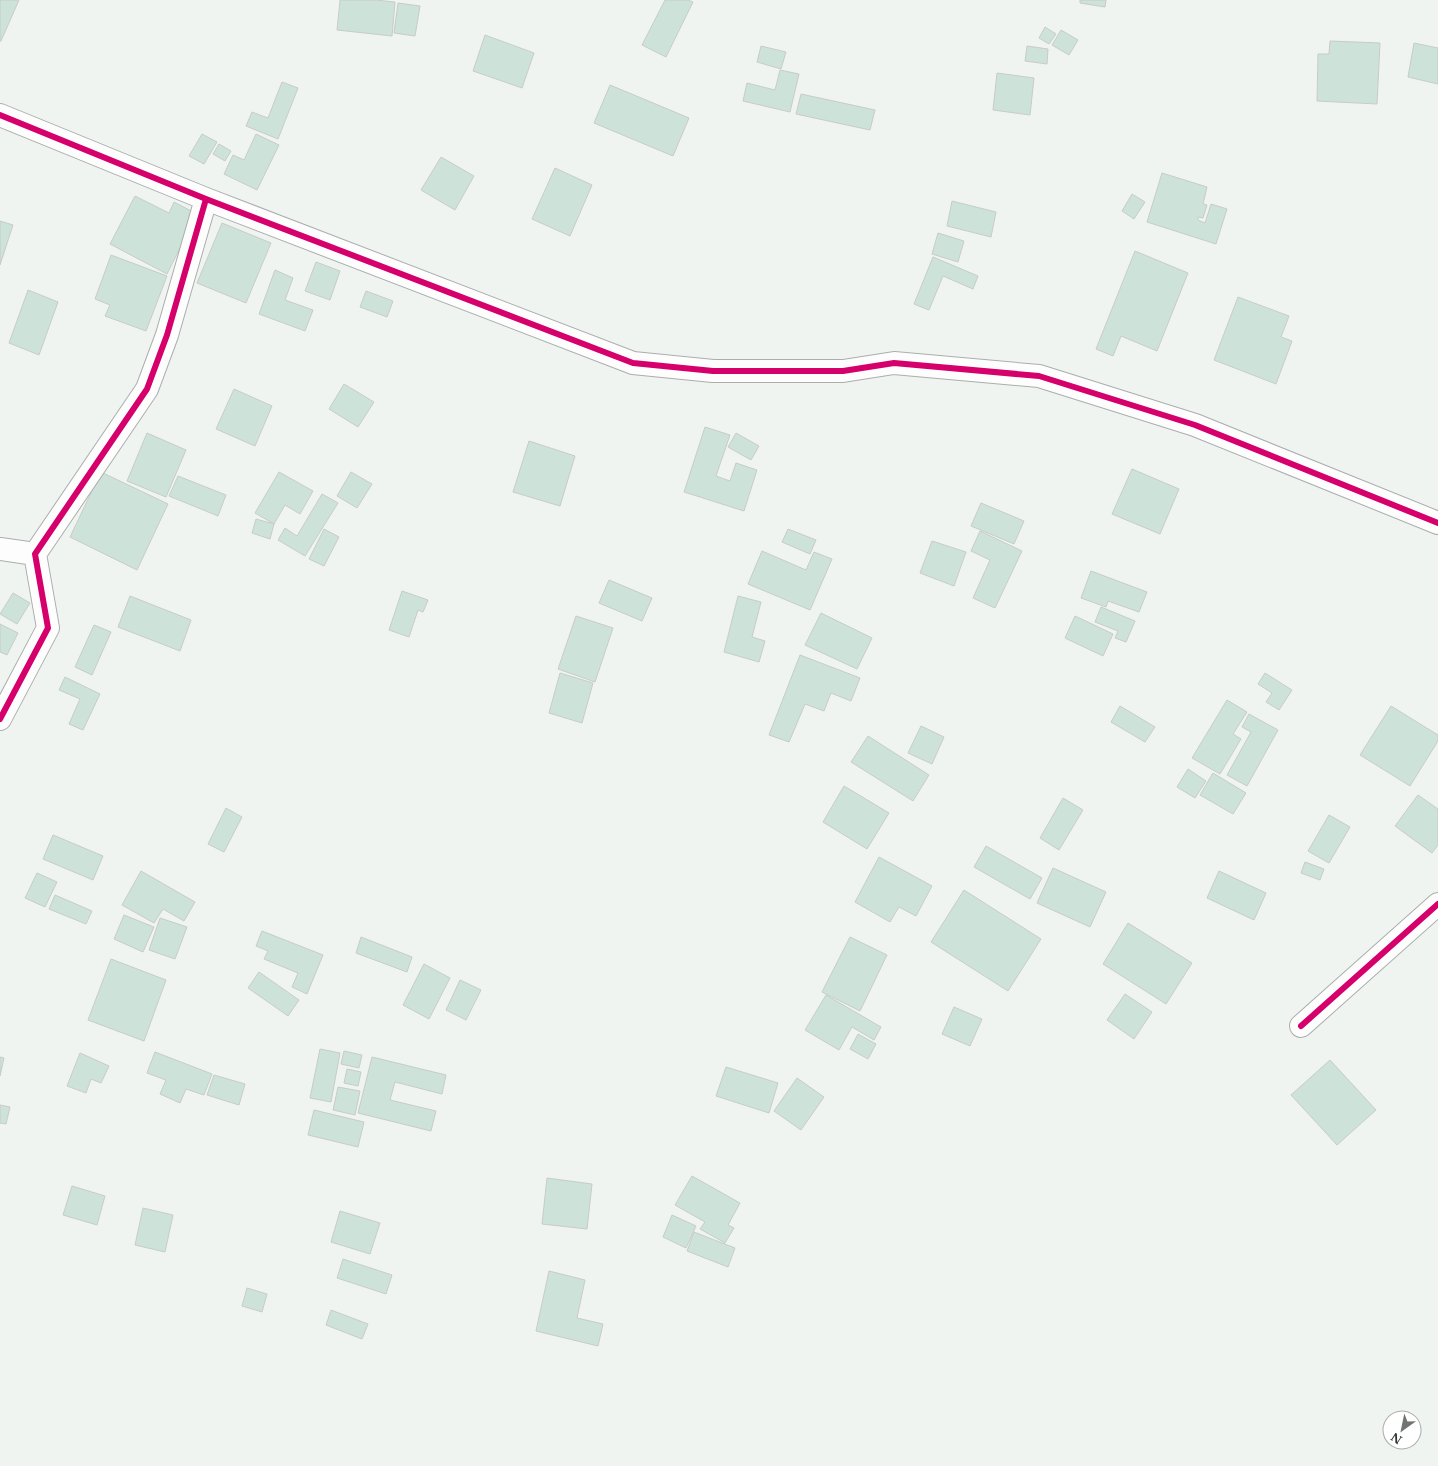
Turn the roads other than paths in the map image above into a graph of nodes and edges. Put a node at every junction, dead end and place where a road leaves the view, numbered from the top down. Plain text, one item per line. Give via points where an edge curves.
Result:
1 (0, 115) edge
2 (206, 199) junction
3 (1438, 524) edge
4 (0, 549) edge
5 (35, 554) junction
6 (0, 719) edge
7 (1438, 904) edge
8 (1302, 1026) dead end

1 - 2 street
2 - 3 street via 633,363 713,372 842,371 894,364 1039,376 1195,425
2 - 5 street via 167,335 147,389
4 - 5 street
5 - 6 street via 48,628
7 - 8 street

